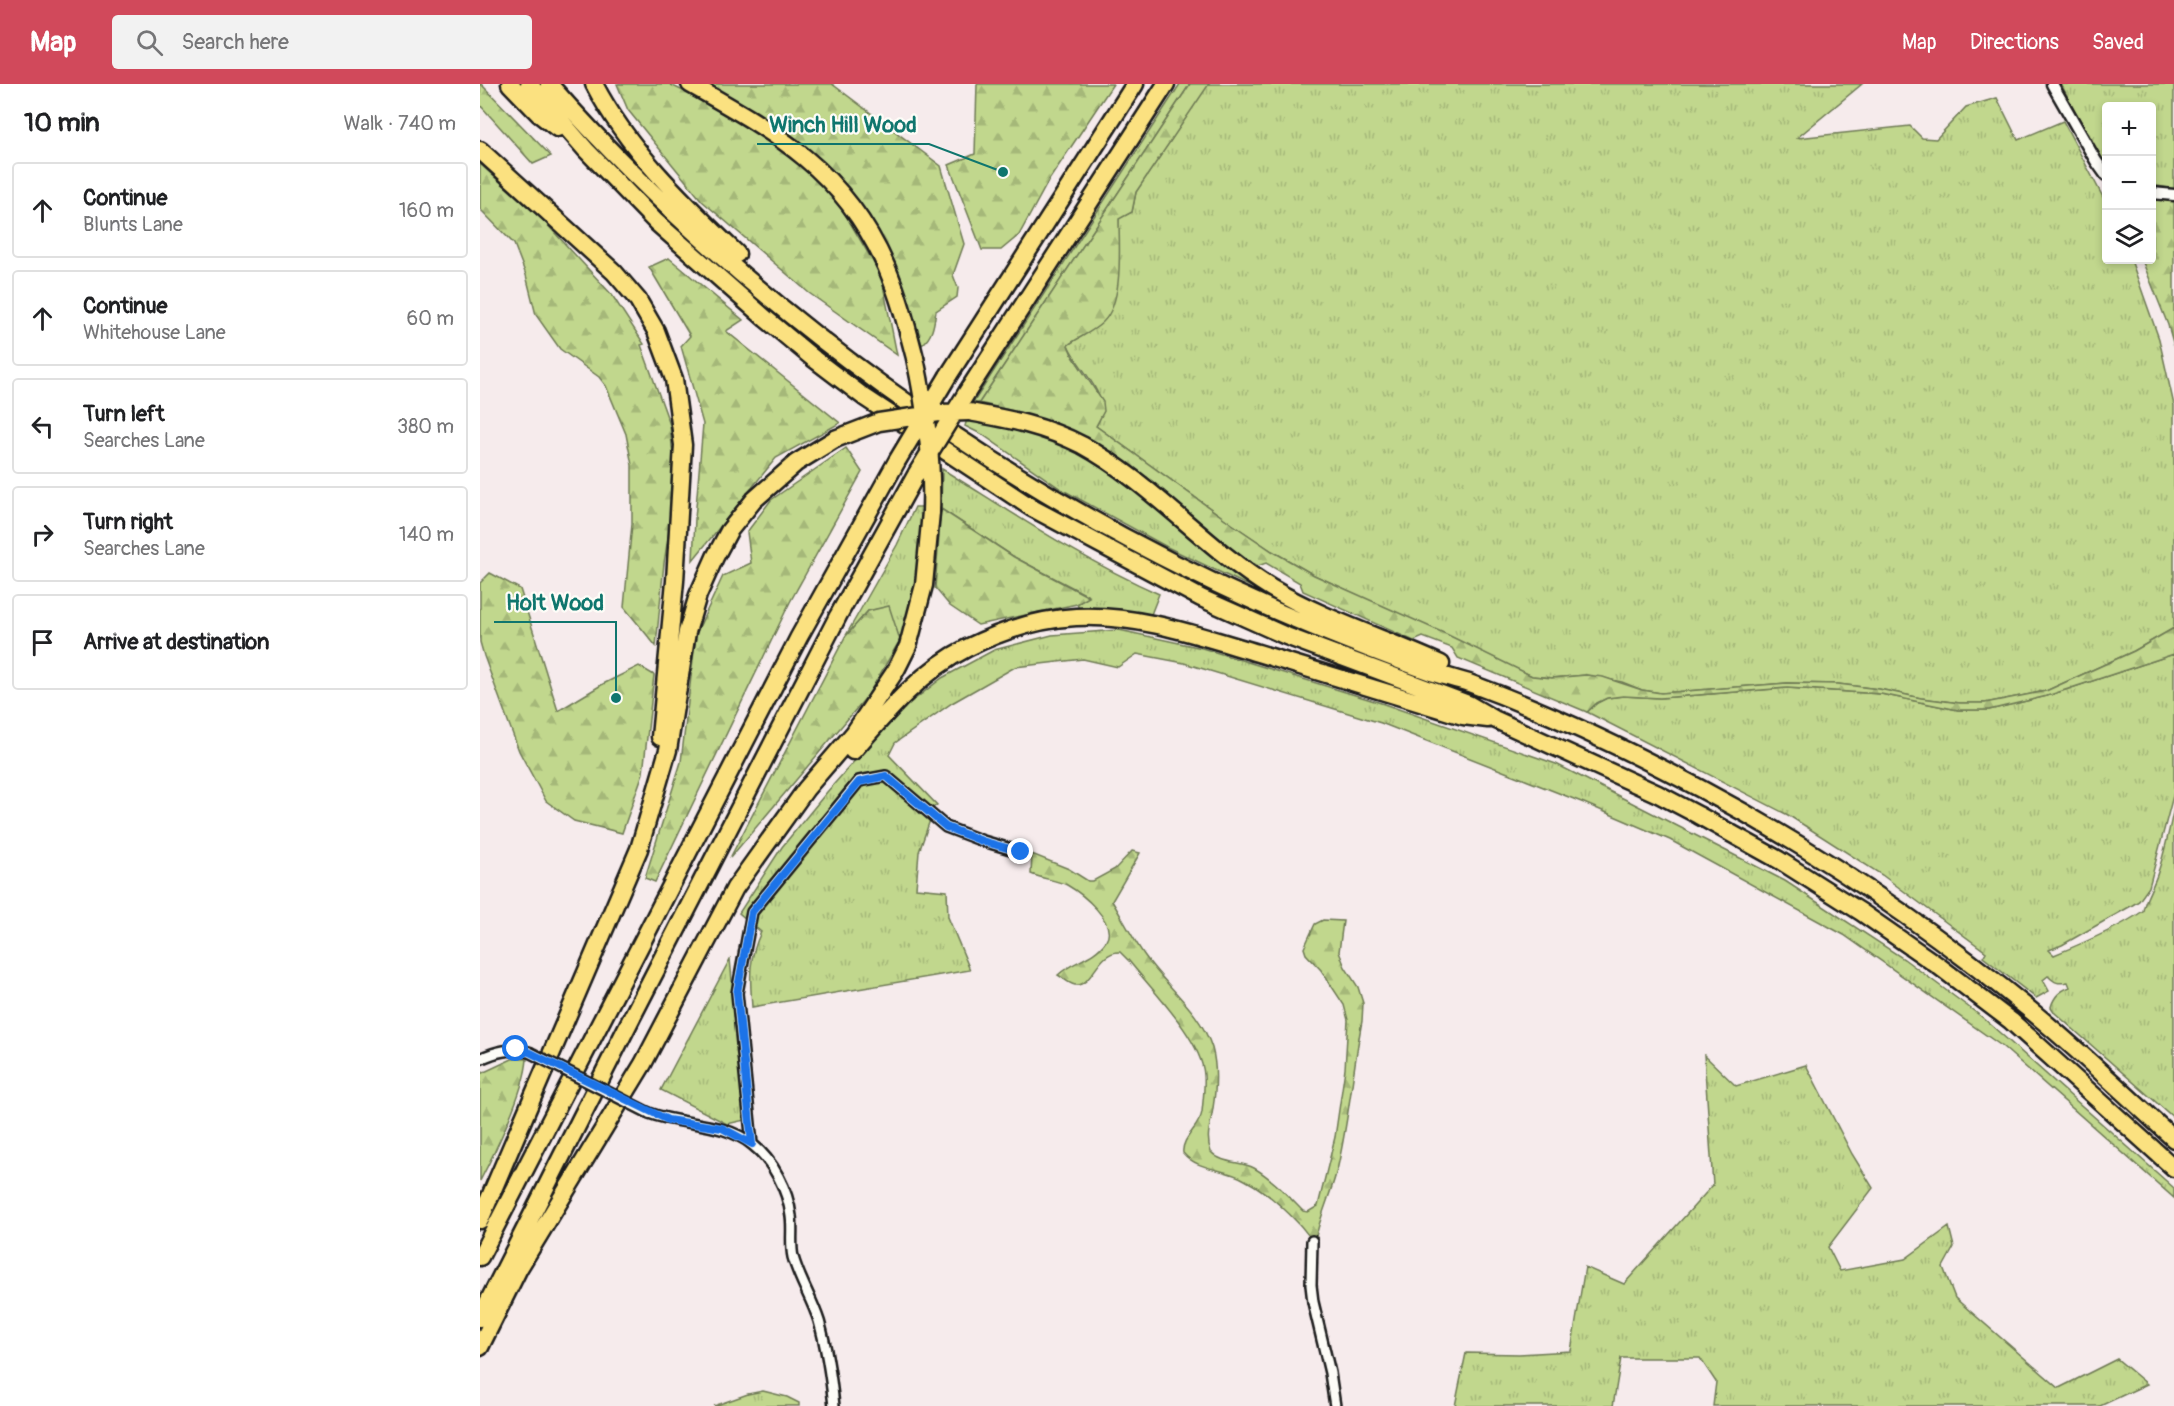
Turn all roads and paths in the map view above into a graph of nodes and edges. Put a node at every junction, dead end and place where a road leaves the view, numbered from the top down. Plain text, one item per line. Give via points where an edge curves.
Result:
1 (510, 84) edge
2 (529, 84) edge
3 (549, 84) edge
4 (594, 84) edge
5 (690, 84) edge
6 (1135, 84) edge
7 (1166, 84) edge
8 (2052, 84) edge
9 (480, 150) edge
10 (586, 150) junction
11 (2102, 169) edge
12 (2156, 193) edge
13 (2174, 195) edge
14 (787, 311) junction
15 (1465, 682) junction
16 (1494, 719) junction
17 (649, 821) junction
18 (763, 847) junction
19 (1021, 852) dead end
20 (480, 1059) edge
21 (2174, 1139) edge
22 (752, 1144) junction
23 (2174, 1168) edge
24 (480, 1220) edge
25 (1312, 1241) dead end
26 (480, 1257) edge
27 (480, 1318) edge
28 (480, 1347) edge
29 (834, 1406) edge
30 (1335, 1406) edge

1 - 10 highway via 539,114
2 - 10 highway
3 - 14 highway via 591,132 686,224
4 - 14 highway via 647,162 756,273
5 - 18 highway, bridge via 777,135 819,169 850,203 869,232 900,301 928,429 931,512 922,594 908,646 854,733
6 - 26 highway, bridge via 897,461 799,637
7 - 27 highway, bridge via 917,473 838,616
8 - 11 street
9 - 17 highway via 614,272 638,300 656,331 674,379 683,445 675,581
10 - 16 highway via 657,222 814,359 864,397 1032,508 1201,598 1286,636 1467,704
12 - 13 street
14 - 15 highway via 950,433 1119,535 1277,611 1353,643
15 - 17 highway, bridge via 1440,663 1341,624 1272,588 1215,549 1128,474 1081,445 1027,422 969,412 879,422 836,438 796,463 754,500 729,531 698,595 687,632 668,750
15 - 21 highway via 1540,711 1702,789 1778,833 1952,949 2034,1013
16 - 18 highway via 1463,716 1146,622 1075,617 1039,622 1001,632 934,669 881,718
16 - 23 highway via 1698,815 1861,912 2011,1022
17 - 24 highway
18 - 28 highway via 735,888 644,1064 519,1268
19 - 22 street via 946,827 886,776 859,782 752,912 737,993
20 - 22 street, bridge via 495,1051 529,1052 649,1113 668,1120 722,1128
22 - 29 street via 782,1184 791,1215 793,1255 827,1352
25 - 30 street via 1313,1302

